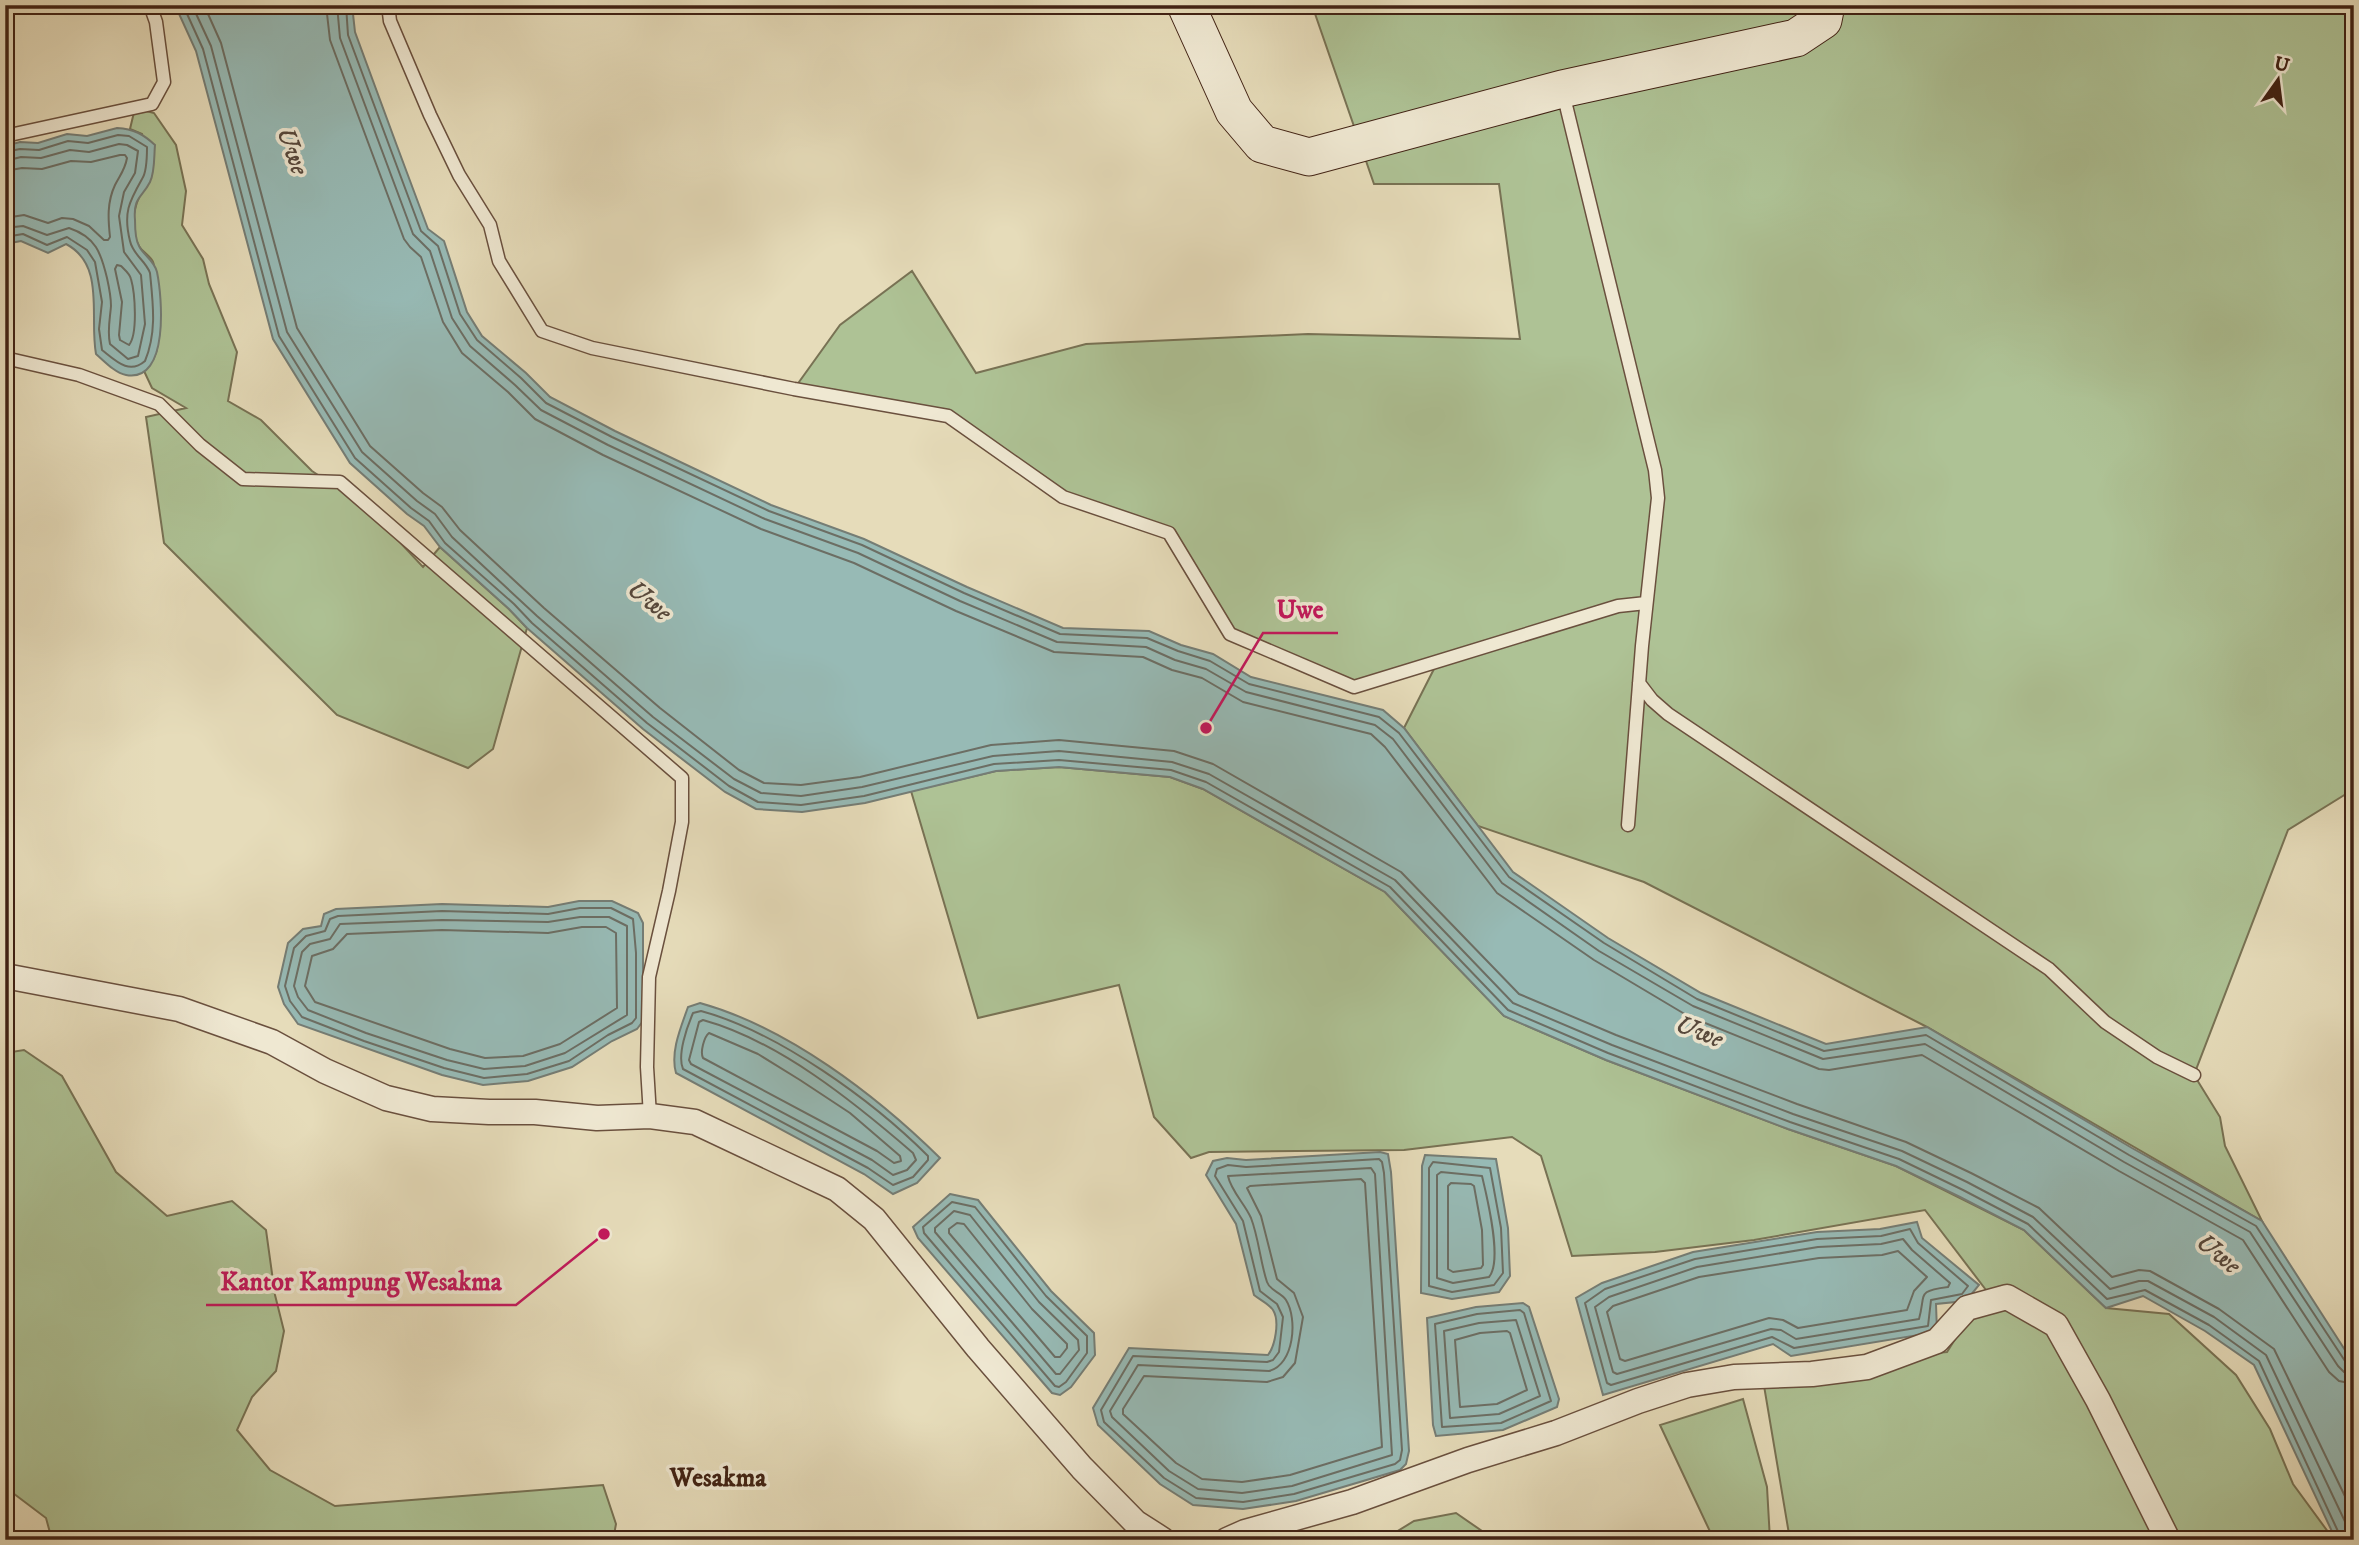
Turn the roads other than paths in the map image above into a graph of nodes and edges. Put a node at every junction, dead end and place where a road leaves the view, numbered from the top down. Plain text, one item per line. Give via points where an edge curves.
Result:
1 (150, 5) edge
2 (388, 5) edge
3 (1186, 5) edge
4 (1826, 5) edge
5 (1562, 89) junction
6 (5, 136) edge
7 (5, 358) edge
8 (1646, 603) junction
9 (1639, 683) junction
10 (1628, 825) dead end
11 (5, 976) edge
12 (2194, 1075) dead end
13 (650, 1116) junction
14 (1163, 1540) edge
15 (1227, 1540) edge
16 (2168, 1540) edge

1 - 6 lane via 164,82 152,104
2 - 8 lane via 390,21 430,115 490,225 499,261 542,331 592,348 948,416 1063,497 1169,533 1230,634 1354,687 1618,606
3 - 5 main road via 1234,111 1262,145 1309,157
4 - 5 main road via 1823,20 1796,38
5 - 8 lane via 1655,470 1658,498
7 - 13 lane via 79,375 159,404 243,479 340,482 682,778 682,822 649,977
8 - 9 lane
9 - 10 lane
9 - 12 lane via 1668,714 2049,969 2105,1021 2157,1057
11 - 13 street via 179,1009 272,1042 386,1098 432,1109 597,1118
13 - 14 street via 695,1122 837,1189 874,1219 1082,1468 1135,1522
15 - 16 street via 1352,1502 1687,1385 1867,1367 1937,1341 1967,1308 2007,1297 2056,1325

